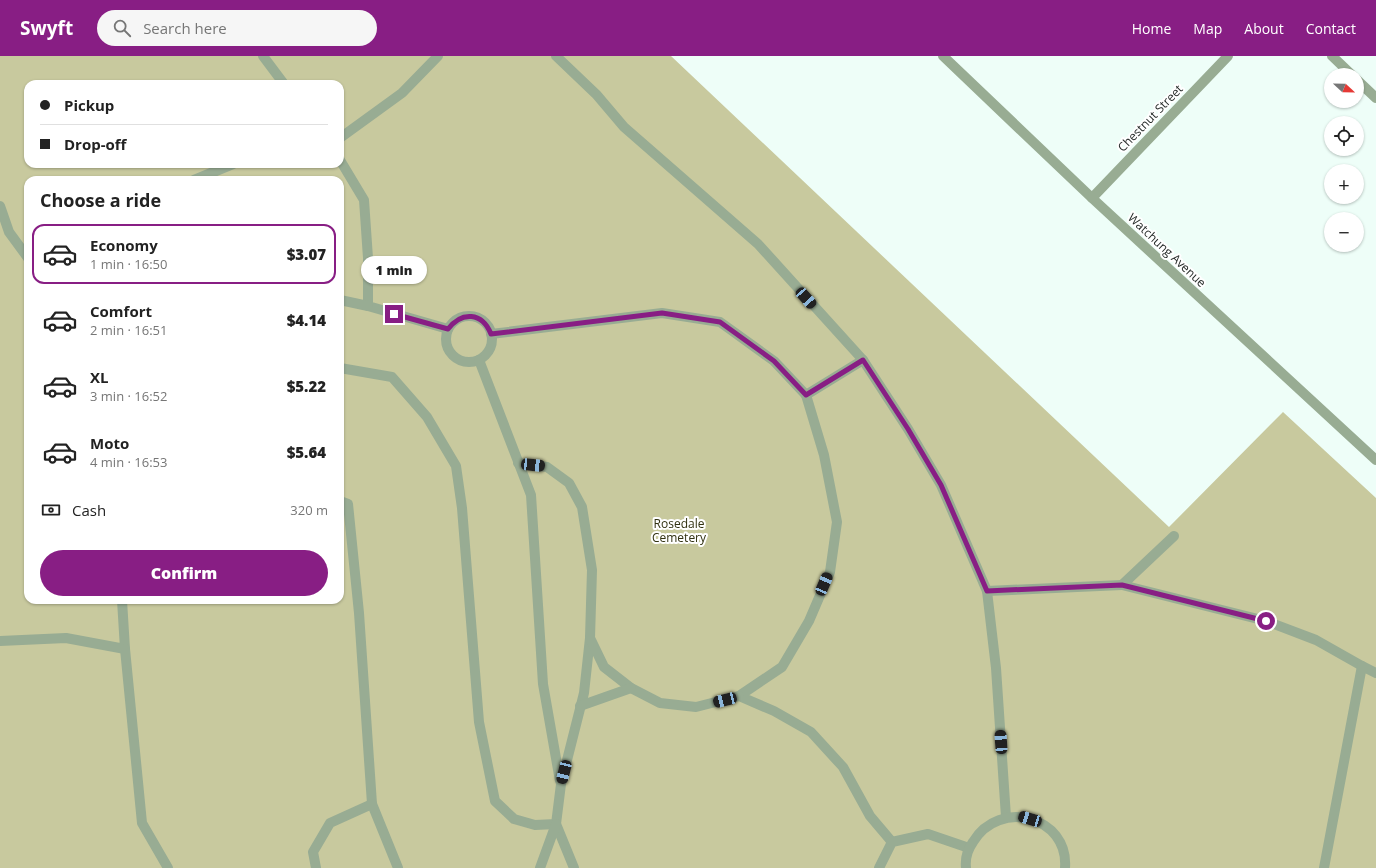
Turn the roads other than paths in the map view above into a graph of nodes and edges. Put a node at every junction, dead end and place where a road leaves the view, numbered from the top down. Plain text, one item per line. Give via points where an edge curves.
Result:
1 (263, 56) edge
2 (438, 56) edge
3 (556, 56) edge
4 (943, 56) edge
5 (1228, 56) edge
6 (1332, 56) edge
7 (1345, 68) edge
8 (281, 80) edge
9 (1364, 87) edge
10 (1376, 98) edge
11 (344, 135) edge
12 (344, 167) edge
13 (223, 168) edge
14 (204, 176) edge
15 (1092, 198) junction
16 (0, 206) edge
17 (24, 253) edge
18 (344, 301) edge
19 (368, 306) junction
20 (448, 329) junction
21 (491, 334) junction
22 (479, 360) junction
23 (863, 360) junction
24 (344, 369) edge
25 (806, 395) junction
26 (1376, 460) edge
27 (518, 463) junction
28 (344, 502) edge
29 (1174, 536) dead end
30 (1122, 585) junction
31 (987, 591) junction
32 (122, 604) edge
33 (590, 638) junction
34 (0, 641) edge
35 (126, 649) junction
36 (1362, 666) junction
37 (1376, 673) edge
38 (631, 688) junction
39 (739, 696) junction
40 (580, 706) junction
41 (561, 784) junction
42 (372, 804) junction
43 (1006, 817) junction
44 (556, 824) junction
45 (892, 842) junction
46 (969, 848) junction
47 (168, 868) edge
48 (316, 868) edge
49 (398, 868) edge
50 (540, 868) edge
51 (574, 868) edge
52 (879, 868) edge
53 (966, 868) edge
54 (1065, 868) edge
55 (1324, 868) edge

1 - 8 street
2 - 11 street via 402,93
3 - 23 street via 596,94 624,127 758,244
4 - 15 street, Watchung Avenue
5 - 15 street, Chestnut Street
6 - 7 street
9 - 10 street
12 - 19 street via 364,200
13 - 14 street
15 - 26 street, Watchung Avenue
16 - 17 street via 9,232
18 - 19 street
19 - 20 street
20 - 21 street via 459,318 475,317 488,326
20 - 22 street via 446,343 452,356 465,362
21 - 22 street via 490,350
21 - 25 street via 662,313 720,322 774,361
22 - 27 street
23 - 25 street
23 - 31 street via 941,485
24 - 44 street via 392,377 427,417 456,466 462,508 479,722 494,801 514,819 535,826
25 - 39 street via 824,455 837,522 830,572 809,621 782,667
27 - 33 street via 547,467 569,483 582,507 592,570
27 - 41 street via 531,495 543,684
28 - 42 street via 348,504 359,613
29 - 30 street
30 - 31 street
30 - 36 street via 1266,621 1316,640
31 - 43 street via 996,668
32 - 35 street
33 - 38 street via 604,667
33 - 40 street
34 - 35 street via 66,638
35 - 47 street via 142,824
36 - 37 street
36 - 55 street
38 - 39 street via 660,702 696,707
38 - 40 street
39 - 45 street via 774,711 811,732 843,767 870,816
40 - 41 street
41 - 44 street
42 - 48 street via 330,823 313,852
42 - 49 street
43 - 46 street via 990,823 977,833
43 - 54 street via 1039,821 1052,831 1061,845 1066,861
44 - 50 street
44 - 51 street
45 - 46 street via 928,834
45 - 52 street
46 - 53 street

